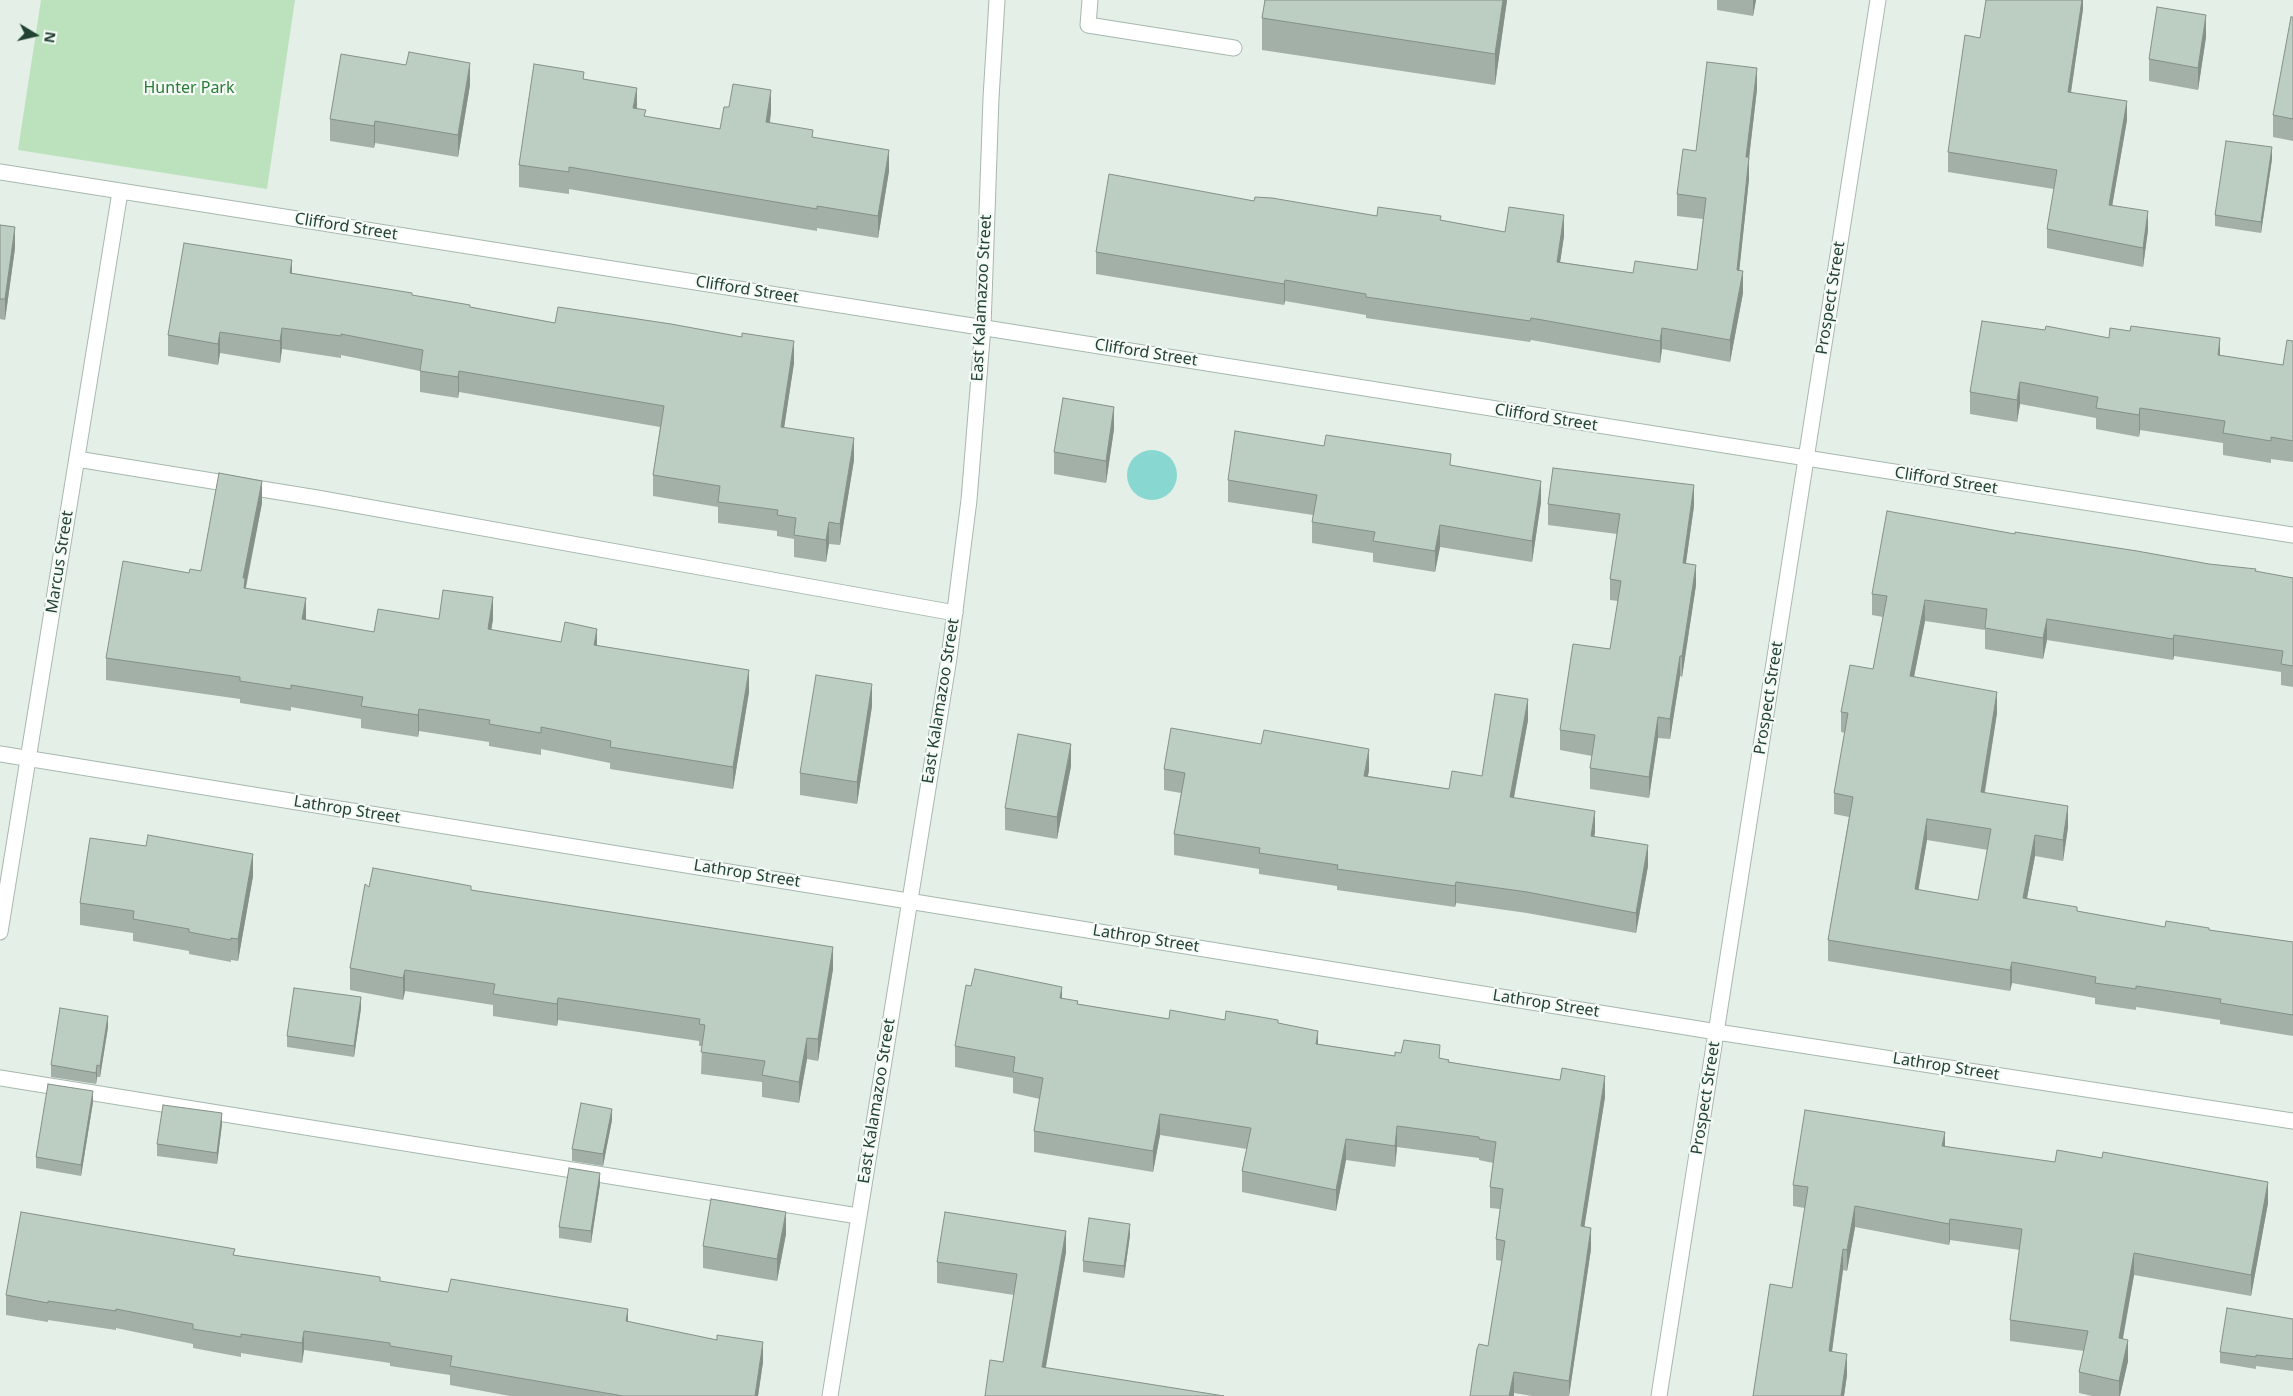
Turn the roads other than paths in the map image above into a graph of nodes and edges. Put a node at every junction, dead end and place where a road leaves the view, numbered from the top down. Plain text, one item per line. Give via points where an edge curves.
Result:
1 (997, 0) edge
2 (1090, 0) edge
3 (1878, 0) edge
4 (1234, 48) dead end
5 (0, 172) edge
6 (120, 192) junction
7 (983, 327) junction
8 (77, 459) junction
9 (1806, 459) junction
10 (2293, 535) edge
11 (955, 612) junction
12 (0, 754) edge
13 (29, 759) junction
14 (911, 900) junction
15 (0, 932) edge
16 (1717, 1032) junction
17 (0, 1078) edge
18 (2293, 1121) edge
19 (858, 1216) junction
20 (830, 1396) edge
21 (1659, 1396) edge

1 - 7 street, East Kalamazoo Street via 990,98
2 - 4 street via 1088,25
3 - 9 street, Prospect Street
5 - 6 street, Clifford Street
6 - 7 street, Clifford Street
6 - 8 street, Marcus Street
7 - 9 street, Clifford Street
7 - 11 street, East Kalamazoo Street via 969,500
8 - 11 street via 317,498
8 - 13 street, Marcus Street
9 - 10 street, Clifford Street
9 - 16 street, Prospect Street
11 - 14 street, East Kalamazoo Street
12 - 13 street, Lathrop Street
13 - 14 street, Lathrop Street
13 - 15 street, Marcus Street
14 - 16 street, Lathrop Street
14 - 19 street, East Kalamazoo Street
16 - 18 street, Lathrop Street
16 - 21 street, Prospect Street
17 - 19 street
19 - 20 street, East Kalamazoo Street

